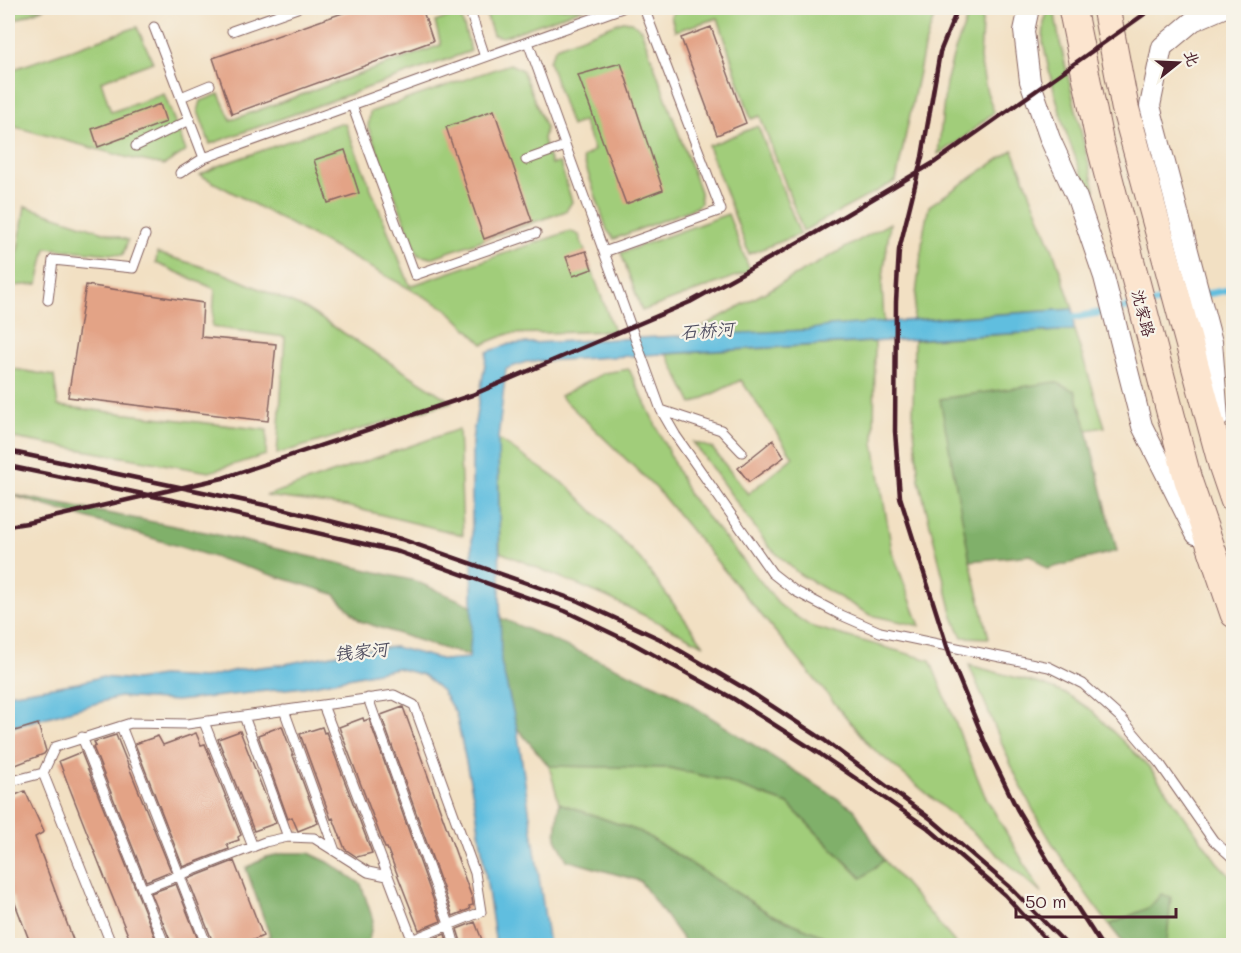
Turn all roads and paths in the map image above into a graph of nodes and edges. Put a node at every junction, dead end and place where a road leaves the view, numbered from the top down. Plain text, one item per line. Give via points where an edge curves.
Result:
1 (297, 8) edge
2 (469, 8) edge
3 (622, 8) edge
4 (644, 8) edge
5 (1029, 8) edge
6 (1072, 8) edge
7 (1106, 8) edge
8 (1220, 8) edge
9 (154, 27) dead end
10 (232, 31) dead end
11 (528, 42) junction
12 (485, 57) junction
13 (210, 85) dead end
14 (181, 97) junction
15 (352, 105) junction
16 (190, 120) junction
17 (136, 146) dead end
18 (565, 146) junction
19 (204, 158) junction
20 (526, 160) dead end
21 (180, 173) dead end
22 (536, 234) dead end
23 (145, 235) dead end
24 (604, 252) junction
25 (1185, 283) junction
26 (48, 300) dead end
27 (661, 410) junction
28 (742, 452) dead end
29 (1233, 500) edge
30 (1230, 605) edge
31 (368, 698) junction
32 (323, 705) junction
33 (284, 710) junction
34 (244, 716) junction
35 (204, 722) junction
36 (121, 726) junction
37 (82, 737) junction
38 (43, 773) junction
39 (8, 782) edge
40 (288, 837) junction
41 (254, 847) junction
42 (335, 851) junction
43 (1233, 859) edge
44 (180, 875) junction
45 (387, 876) junction
46 (144, 889) junction
47 (450, 924) junction
48 (412, 939) junction
49 (112, 945) edge
50 (165, 945) edge
51 (207, 945) edge
52 (397, 945) edge
53 (455, 945) edge

1 - 10 lane
2 - 12 lane
3 - 11 lane
4 - 24 lane via 721,210
5 - 30 street via 1024,31 1030,81 1104,277 1142,426
6 - 30 main road, 沈家路 via 1100,144 1188,480
7 - 25 main road via 1125,107
8 - 25 street via 1193,21 1162,47 1150,106
9 - 14 lane
11 - 12 lane
11 - 18 lane
12 - 15 lane
13 - 14 lane
14 - 16 lane
15 - 19 lane
15 - 22 lane via 415,275
16 - 17 lane
16 - 19 lane
18 - 20 lane
18 - 24 lane
19 - 21 lane
23 - 26 lane via 133,268 54,260
24 - 27 lane
25 - 29 main road via 1222,465
27 - 28 lane via 720,430
27 - 43 lane via 772,573 795,591 880,632 1049,667 1083,684 1121,718 1160,764 1213,840
31 - 32 lane
31 - 47 lane
31 - 47 lane via 394,695 414,705 475,873 481,912
32 - 33 lane
32 - 45 lane
33 - 34 lane
33 - 42 lane
34 - 35 lane
34 - 40 lane
35 - 36 lane
35 - 41 lane
36 - 37 lane
36 - 44 lane
37 - 38 lane via 55,747
37 - 46 lane
38 - 39 lane
38 - 49 lane
40 - 41 lane
40 - 42 lane via 314,838
41 - 44 lane
42 - 45 lane via 368,872
44 - 46 lane
44 - 51 lane
45 - 48 lane
46 - 50 lane
47 - 48 lane
47 - 53 lane
48 - 52 lane

